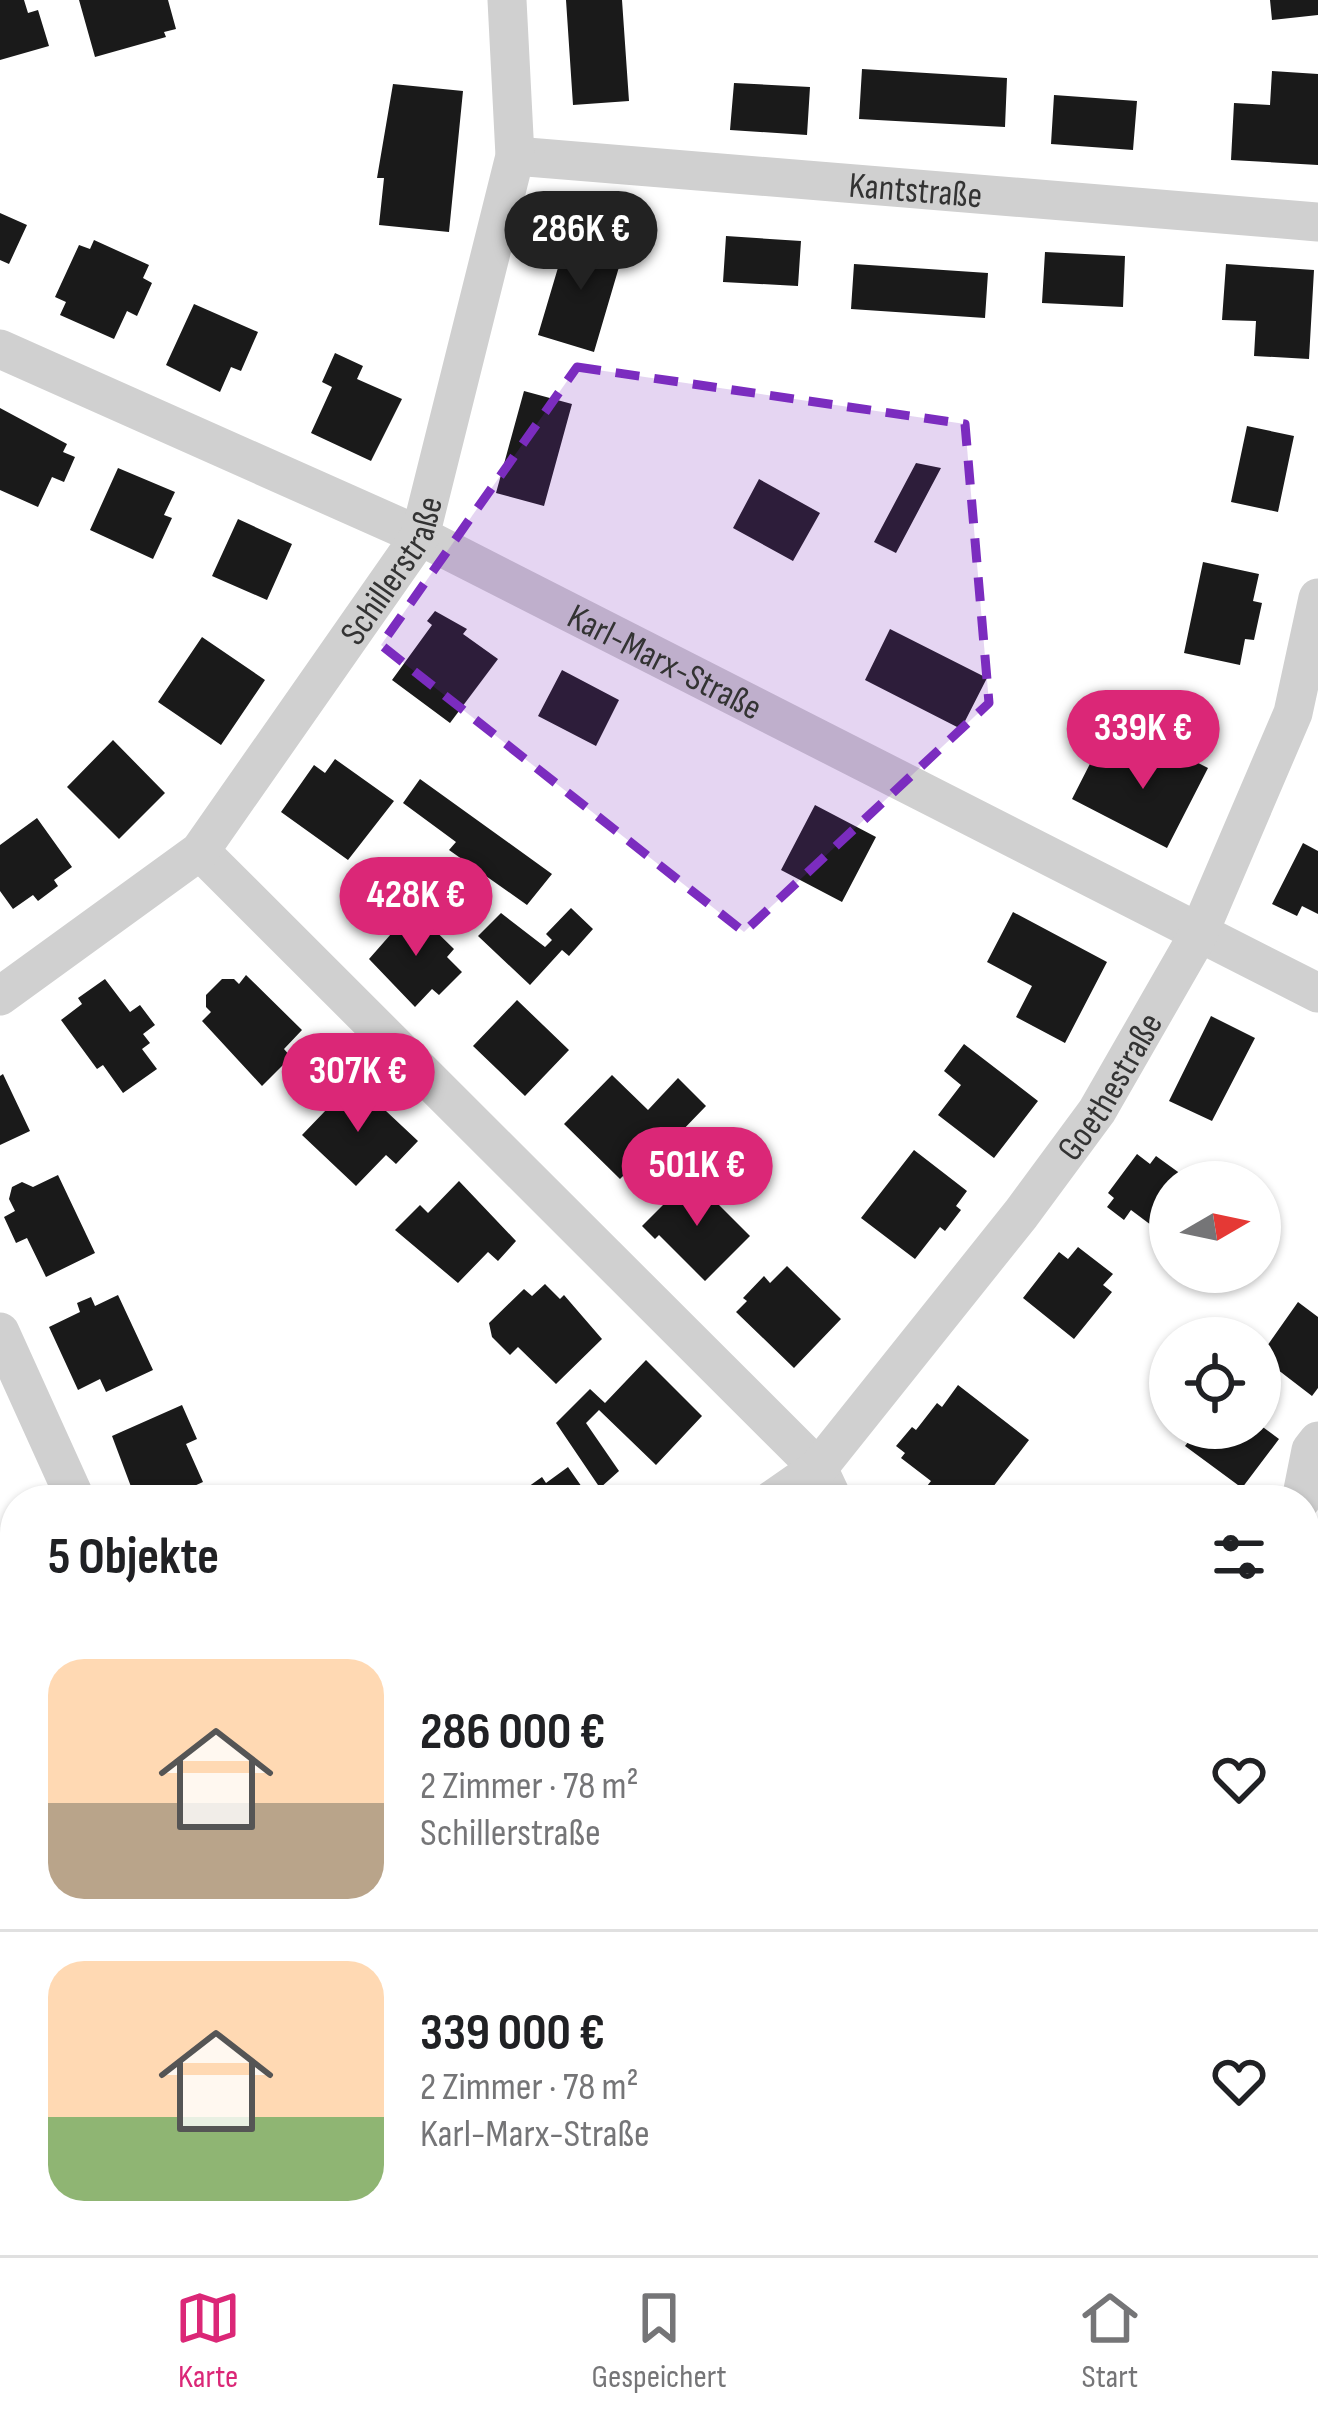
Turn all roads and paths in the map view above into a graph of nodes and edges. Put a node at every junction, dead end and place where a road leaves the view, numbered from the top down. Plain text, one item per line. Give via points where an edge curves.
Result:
1 (507, 0) edge
2 (515, 156) junction
3 (1318, 222) edge
4 (0, 349) edge
5 (420, 536) junction
6 (1318, 598) edge
7 (200, 851) junction
8 (1198, 935) junction
9 (1318, 993) edge
10 (0, 996) edge
11 (0, 1332) edge
12 (1318, 1441) edge
13 (825, 1484) edge
14 (69, 1485) edge
15 (1306, 1485) edge

1 - 2 street, Schillerstraße
2 - 3 street, Kantstraße
2 - 5 street, Schillerstraße
4 - 5 street, Karl-Marx-Straße
5 - 7 street, Schillerstraße
5 - 8 street, Karl-Marx-Straße
6 - 8 street, Goethestraße via 1294,713
7 - 10 street, Schillerstraße
7 - 13 street
8 - 9 street, Karl-Marx-Straße
8 - 13 street, Goethestraße via 1096,1111
11 - 14 street
12 - 15 street

